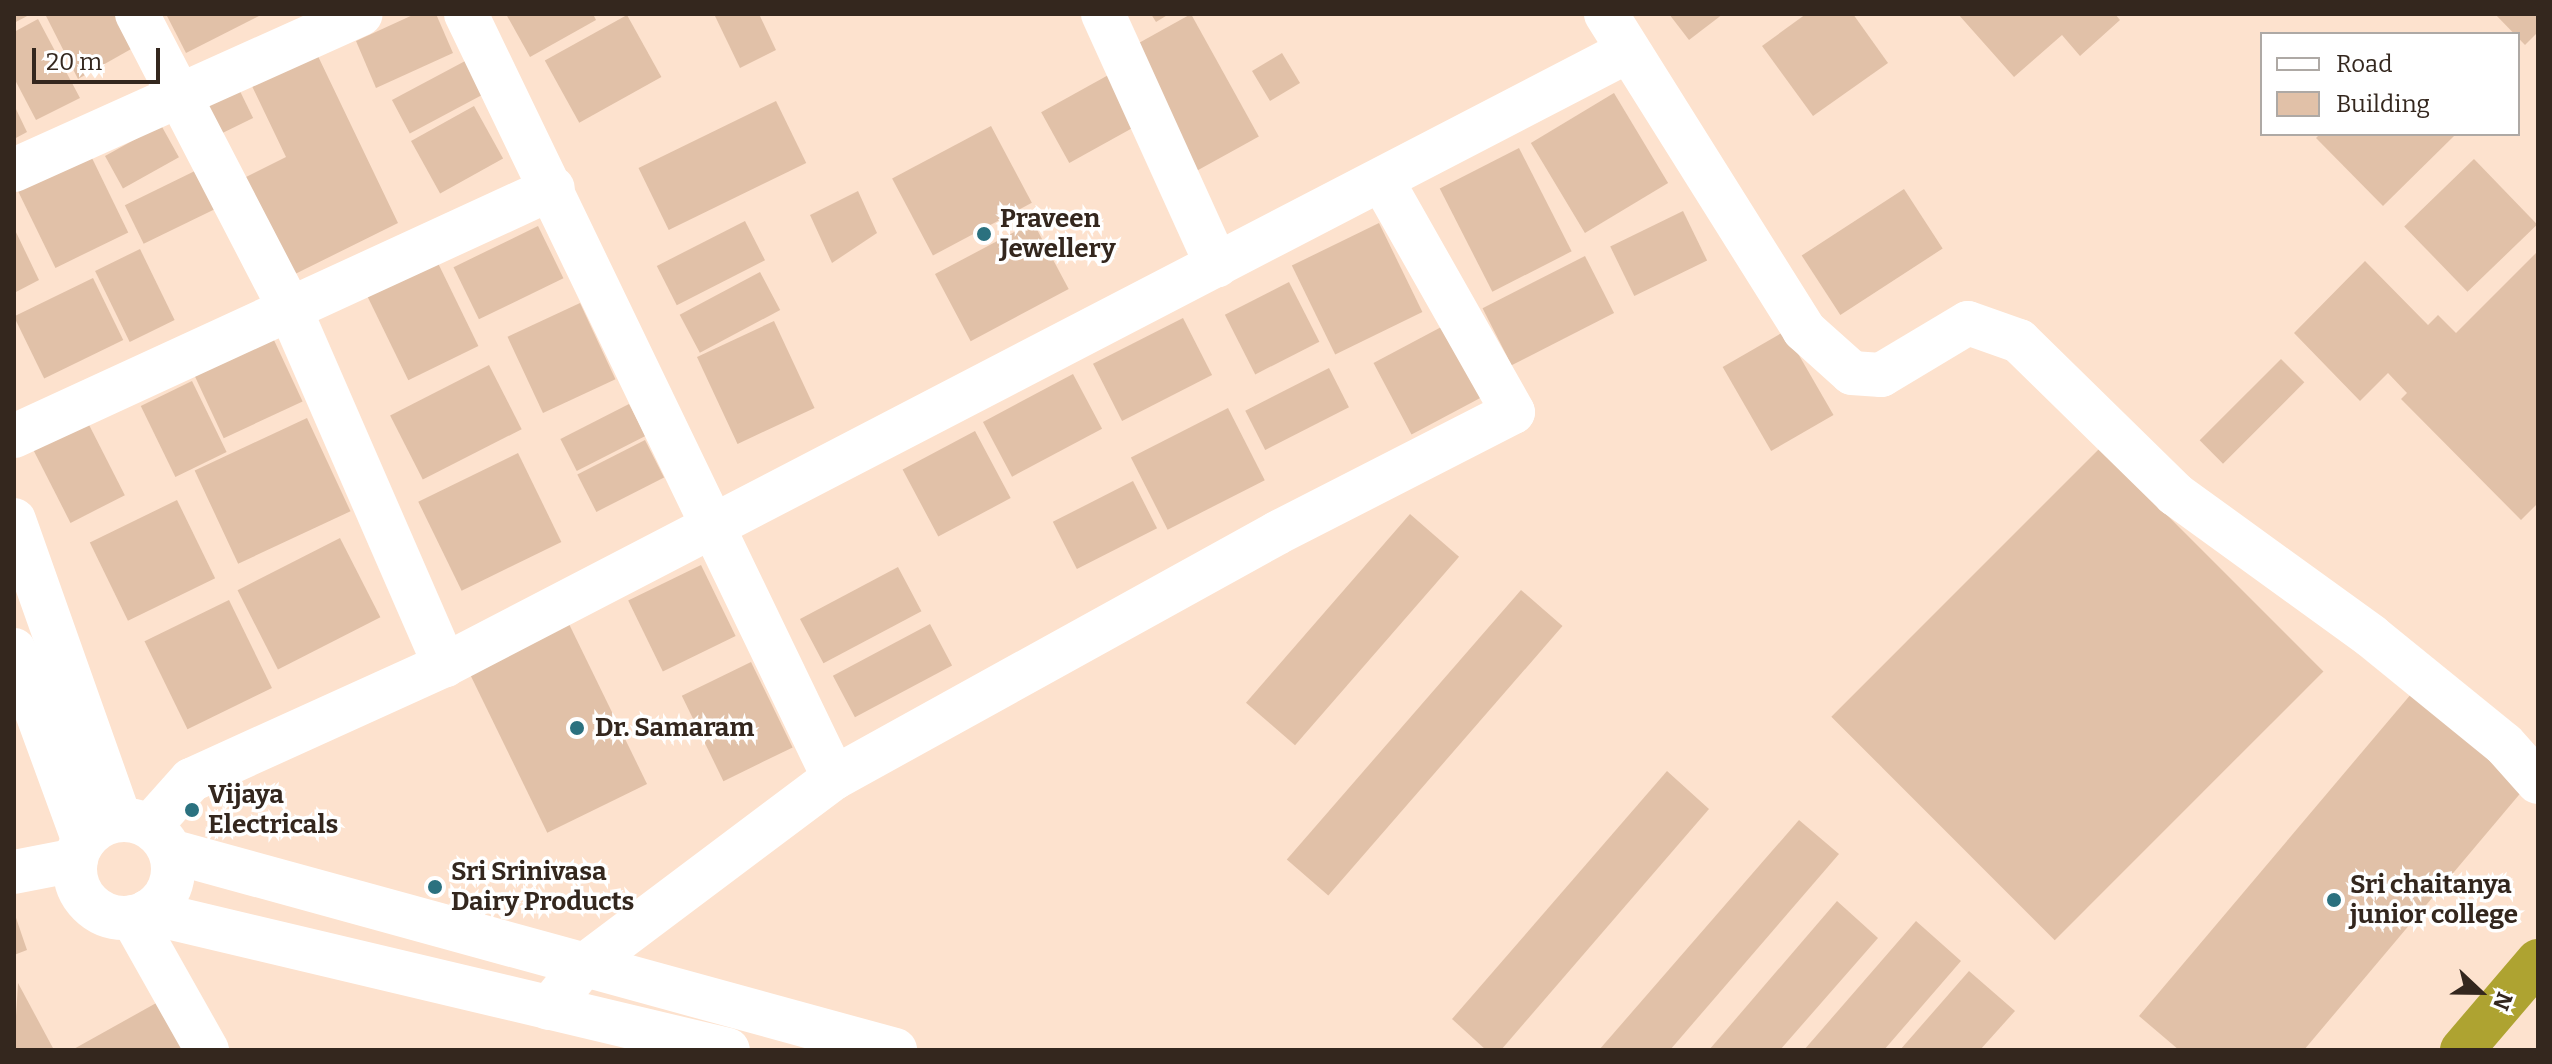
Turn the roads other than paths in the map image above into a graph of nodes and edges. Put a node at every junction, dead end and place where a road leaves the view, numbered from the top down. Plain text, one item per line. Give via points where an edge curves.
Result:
1 (137, 14) edge
2 (361, 14) edge
3 (466, 14) edge
4 (1103, 14) edge
5 (1606, 14) edge
6 (1628, 51) junction
7 (178, 95) junction
8 (14, 170) edge
9 (1382, 180) junction
10 (553, 188) junction
11 (1217, 265) junction
12 (289, 307) junction
13 (14, 436) edge
14 (14, 520) edge
15 (714, 527) junction
16 (14, 650) edge
17 (445, 665) junction
18 (834, 778) junction
19 (2538, 782) edge
20 (120, 840) junction
21 (14, 872) edge
22 (140, 915) junction
23 (2538, 961) edge
24 (582, 967) junction
25 (549, 1008) junction
26 (207, 1050) edge
27 (728, 1050) edge
28 (895, 1050) edge
29 (2462, 1050) edge

1 - 7 street
2 - 7 street
3 - 10 street
4 - 11 street
5 - 6 street
6 - 9 street
6 - 19 street via 1804,330 1852,373 1881,375 1968,323 2019,341 2175,494 2371,636 2504,744
7 - 8 street
7 - 12 street
9 - 11 street
9 - 18 street via 1513,412 1277,533
10 - 12 street
10 - 15 street
11 - 15 street
12 - 13 street
12 - 17 street
14 - 20 street
15 - 17 street
15 - 18 street
16 - 20 street
17 - 20 street via 191,780
18 - 24 street
20 - 21 street
20 - 22 street via 173,865 167,893
20 - 22 street via 80,891 90,904 117,918
20 - 24 street
22 - 25 street
22 - 26 street
23 - 29 highway
24 - 25 street
24 - 28 street
25 - 27 street

